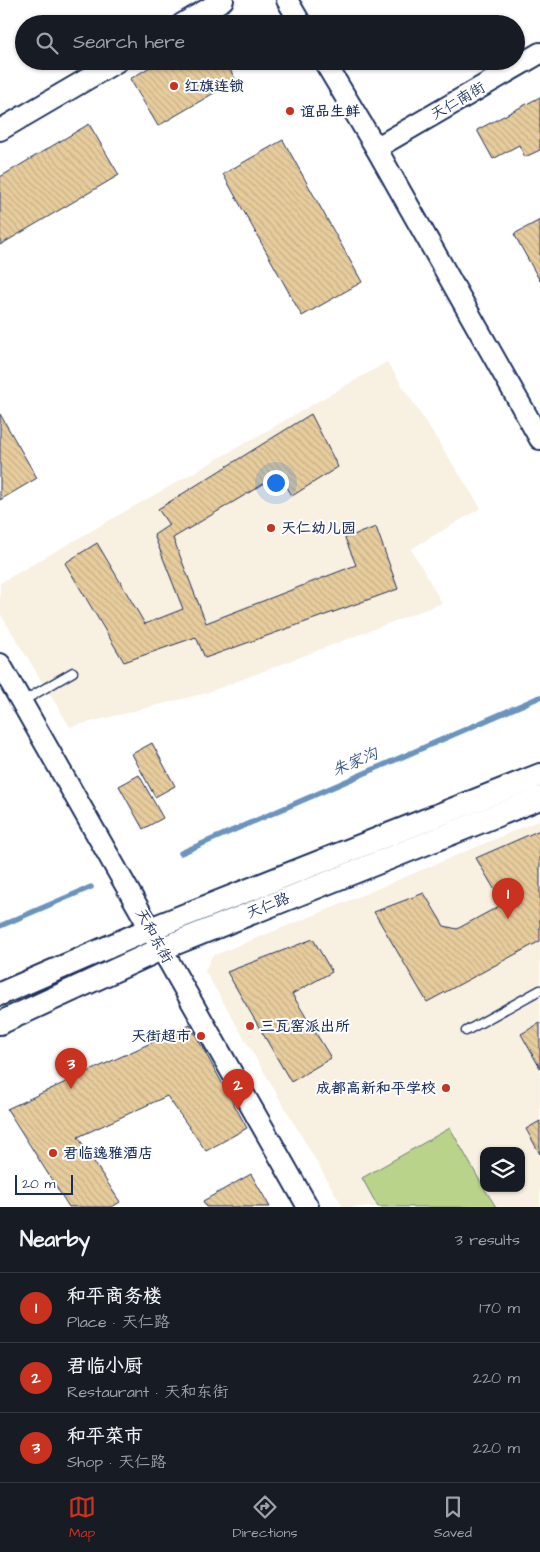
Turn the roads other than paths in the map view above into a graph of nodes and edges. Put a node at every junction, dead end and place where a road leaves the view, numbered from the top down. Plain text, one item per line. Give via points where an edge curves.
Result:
1 (223, 0) edge
2 (287, 0) edge
3 (197, 15) edge
4 (296, 15) edge
5 (540, 53) edge
6 (525, 62) edge
7 (103, 70) edge
8 (329, 70) edge
9 (511, 70) edge
10 (0, 130) edge
11 (376, 148) junction
12 (540, 439) edge
13 (0, 664) edge
14 (73, 672) dead end
15 (22, 702) junction
16 (540, 775) edge
17 (540, 798) edge
18 (150, 929) junction
19 (161, 949) junction
20 (540, 990) edge
21 (0, 994) edge
22 (0, 1024) edge
23 (466, 1031) dead end
24 (308, 1207) edge

1 - 3 street
2 - 4 street
5 - 6 street, 天仁南街
7 - 10 street
8 - 11 street
9 - 11 street, 天仁南街
11 - 12 street
13 - 15 street, 天和东街
14 - 15 lane
15 - 18 street, 天和东街
16 - 18 main road, 天仁路
17 - 19 main road, 天仁路
18 - 19 street, 天和东街
18 - 21 main road, 天仁路
19 - 22 main road, 天仁路
19 - 24 street, 天和东街
20 - 23 lane

